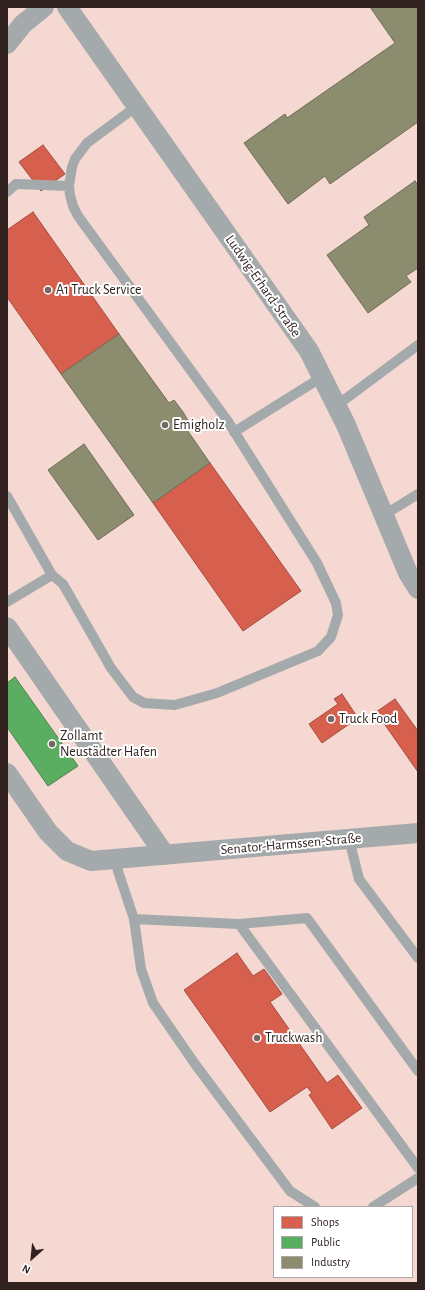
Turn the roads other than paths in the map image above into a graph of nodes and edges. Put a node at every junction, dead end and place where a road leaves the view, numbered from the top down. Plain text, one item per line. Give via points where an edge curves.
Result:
1 (44, 7) edge
2 (68, 7) edge
3 (7, 44) edge
4 (137, 106) junction
5 (69, 186) junction
6 (7, 192) edge
7 (418, 345) edge
8 (322, 377) junction
9 (336, 406) junction
10 (234, 432) junction
11 (418, 494) edge
12 (7, 496) edge
13 (384, 514) junction
14 (52, 576) junction
15 (418, 589) edge
16 (7, 602) edge
17 (7, 627) edge
18 (7, 773) edge
19 (418, 833) edge
20 (349, 839) junction
21 (165, 855) junction
22 (114, 859) junction
23 (134, 919) junction
24 (239, 924) junction
25 (418, 958) edge
26 (418, 1071) edge
27 (418, 1168) edge
28 (418, 1178) edge
29 (313, 1206) edge
30 (376, 1206) edge

1 - 3 street via 23,24
2 - 4 street, Ludwig-Erhard-Straße
4 - 5 lane via 81,150 72,167
4 - 8 street, Ludwig-Erhard-Straße via 309,351
5 - 6 lane via 16,184
5 - 10 lane via 78,216
7 - 9 lane
8 - 9 street, Ludwig-Erhard-Straße
8 - 10 lane
9 - 13 street, Ludwig-Erhard-Straße
10 - 14 lane via 317,563 336,603 338,615 331,637 318,652 210,695 175,705 144,703 133,697 111,668 71,596 63,584
11 - 13 lane
12 - 14 lane
13 - 15 street, Ludwig-Erhard-Straße via 408,573
14 - 16 lane
17 - 21 street
18 - 22 street, Senator-Harmssen-Straße via 48,832 67,851 91,861
19 - 20 street, Senator-Harmssen-Straße
20 - 21 street, Senator-Harmssen-Straße
20 - 25 lane via 359,879
21 - 22 street, Senator-Harmssen-Straße
22 - 23 lane
23 - 24 lane
23 - 29 lane via 141,969 153,1003 290,1191
24 - 26 lane via 307,918
24 - 27 lane
28 - 30 lane

